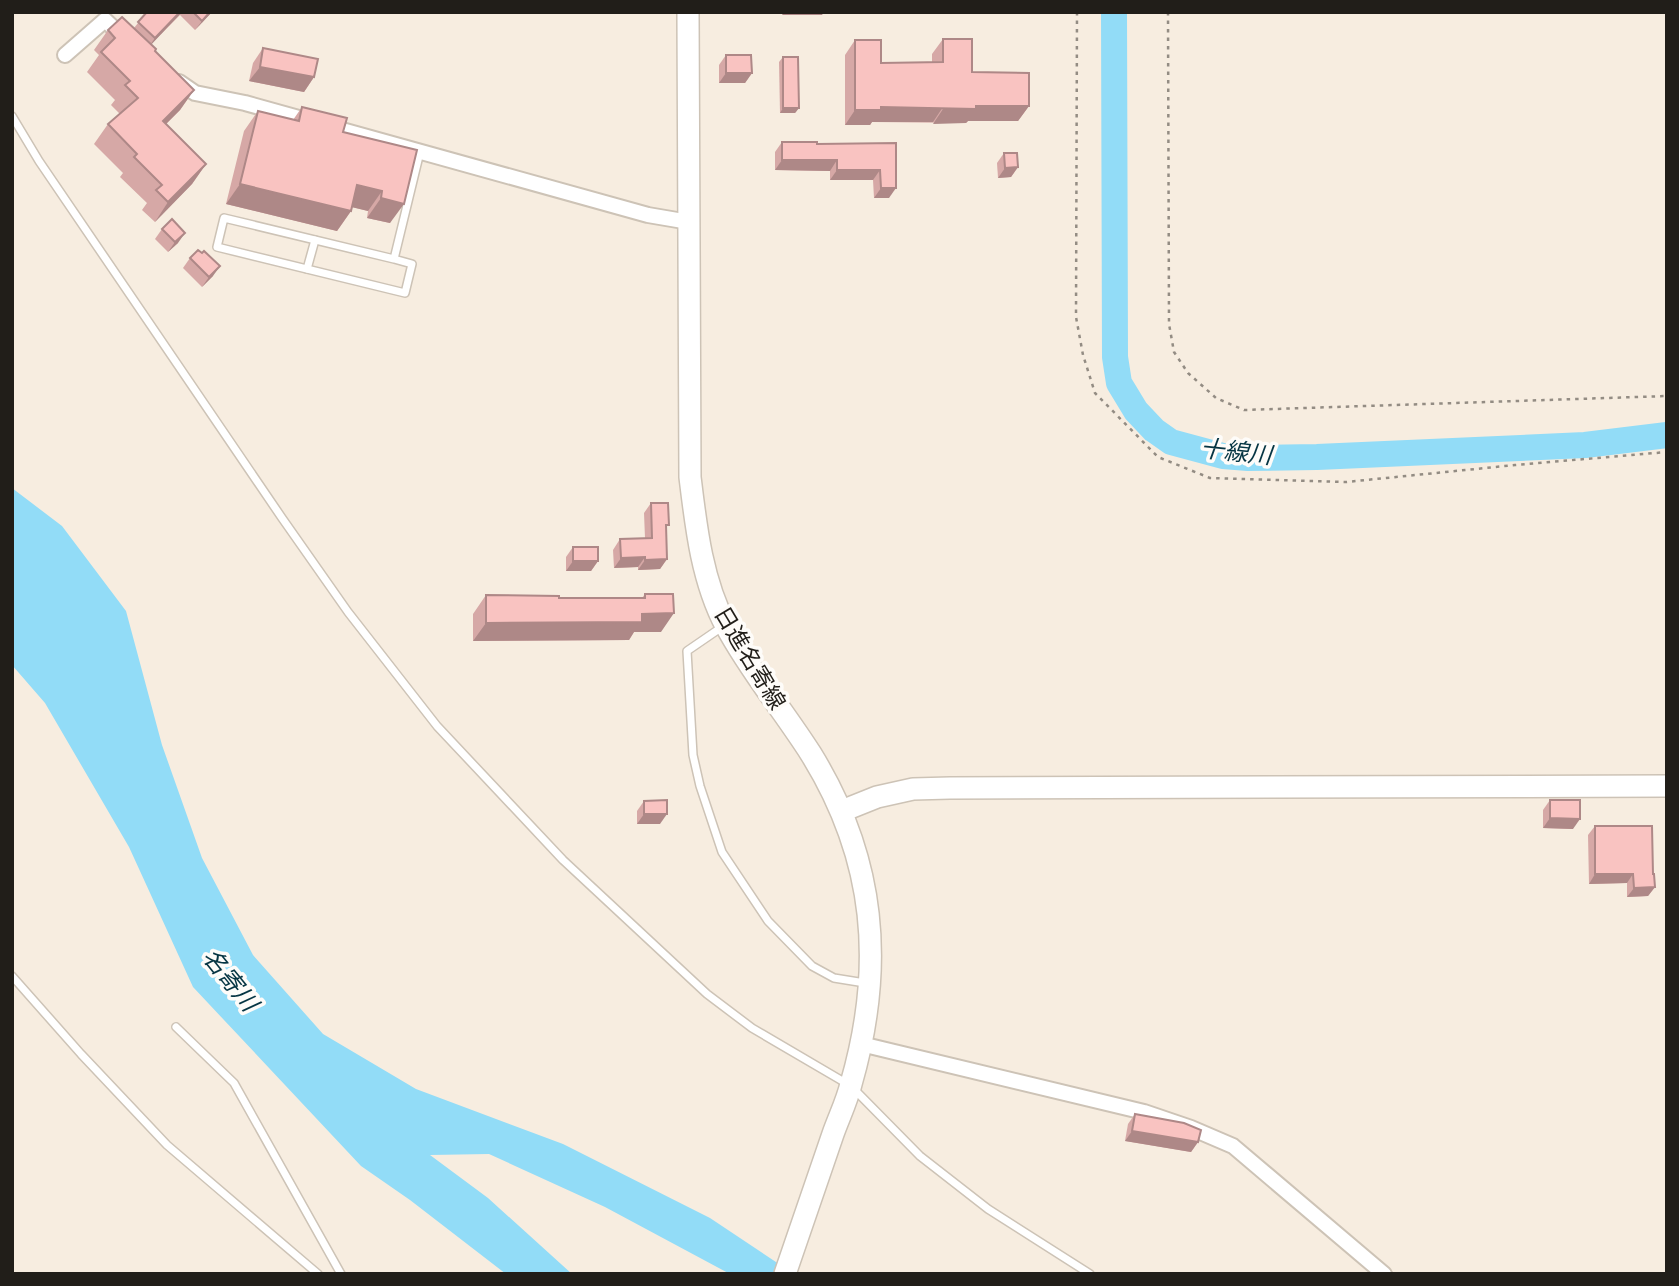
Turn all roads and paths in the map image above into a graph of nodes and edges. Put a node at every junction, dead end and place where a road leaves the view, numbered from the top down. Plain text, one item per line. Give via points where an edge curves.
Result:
1 (688, 12) edge
2 (1077, 12) edge
3 (1168, 12) edge
4 (132, 45) edge
5 (65, 55) dead end
6 (172, 78) edge
7 (12, 116) edge
8 (420, 152) junction
9 (689, 222) junction
10 (315, 240) junction
11 (394, 259) junction
12 (307, 269) junction
13 (1667, 396) edge
14 (1667, 452) edge
15 (725, 624) junction
16 (1667, 786) edge
17 (842, 811) junction
18 (12, 976) edge
19 (870, 984) junction
20 (176, 1027) dead end
21 (861, 1044) junction
22 (851, 1086) junction
23 (317, 1274) edge
24 (341, 1274) edge
25 (785, 1274) edge
26 (1090, 1274) edge
27 (1384, 1274) edge

1 - 9 main road, 日進名寄線
2 - 14 path via 1076,317 1095,394 1158,457 1210,478 1346,482
3 - 13 path via 1169,324 1174,352 1188,373 1216,398 1244,410
4 - 5 street via 105,20
6 - 8 street via 195,93
7 - 22 lane via 282,518 437,726 563,860 706,994 752,1028
8 - 9 street via 648,215
8 - 11 lane
9 - 15 main road, 日進名寄線 via 690,477 707,579
10 - 11 lane
10 - 12 lane
10 - 12 lane via 224,218 217,247
11 - 12 lane via 412,264 405,293
15 - 17 main road, 日進名寄線
15 - 19 lane via 687,651 693,755 722,852 768,921 812,966 834,978
16 - 17 main road via 938,788 877,797
17 - 19 main road, 日進名寄線 via 867,897
18 - 23 lane via 167,1145
19 - 21 main road, 日進名寄線
20 - 24 lane via 234,1083
21 - 22 main road, 日進名寄線
21 - 27 street via 1144,1112 1233,1146
22 - 25 main road, 日進名寄線
22 - 26 lane via 920,1156 988,1209

